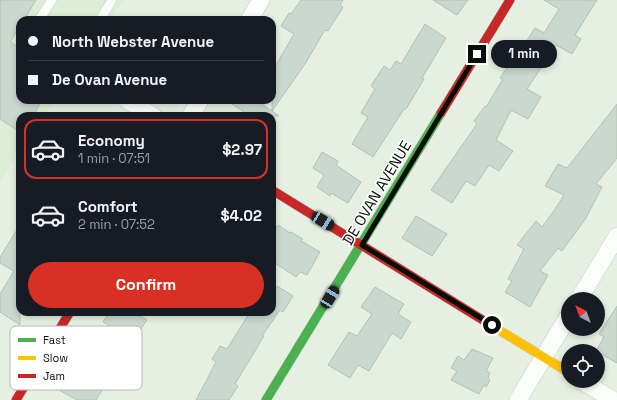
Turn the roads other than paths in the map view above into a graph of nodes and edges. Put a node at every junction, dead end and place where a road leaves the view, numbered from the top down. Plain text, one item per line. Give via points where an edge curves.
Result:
1 (52, 0) edge
2 (112, 0) edge
3 (261, 0) edge
4 (510, 0) edge
5 (42, 16) edge
6 (102, 16) edge
7 (251, 16) edge
8 (133, 104) edge
9 (146, 112) edge
10 (276, 192) edge
11 (617, 236) edge
12 (362, 245) junction
13 (583, 292) edge
14 (68, 316) edge
15 (61, 326) edge
16 (561, 329) edge
17 (544, 357) junction
18 (561, 368) edge
19 (593, 388) edge
20 (22, 390) edge
21 (16, 400) edge
22 (266, 400) edge
23 (518, 400) edge
24 (613, 400) edge

1 - 5 lane
2 - 6 lane
3 - 7 street
4 - 12 street, DE OVAN AVENUE
8 - 9 street
10 - 12 street
11 - 13 street
12 - 17 street
12 - 22 street, DE OVAN AVENUE
14 - 15 street
16 - 17 street
17 - 18 street
17 - 23 street
19 - 24 street
20 - 21 street

